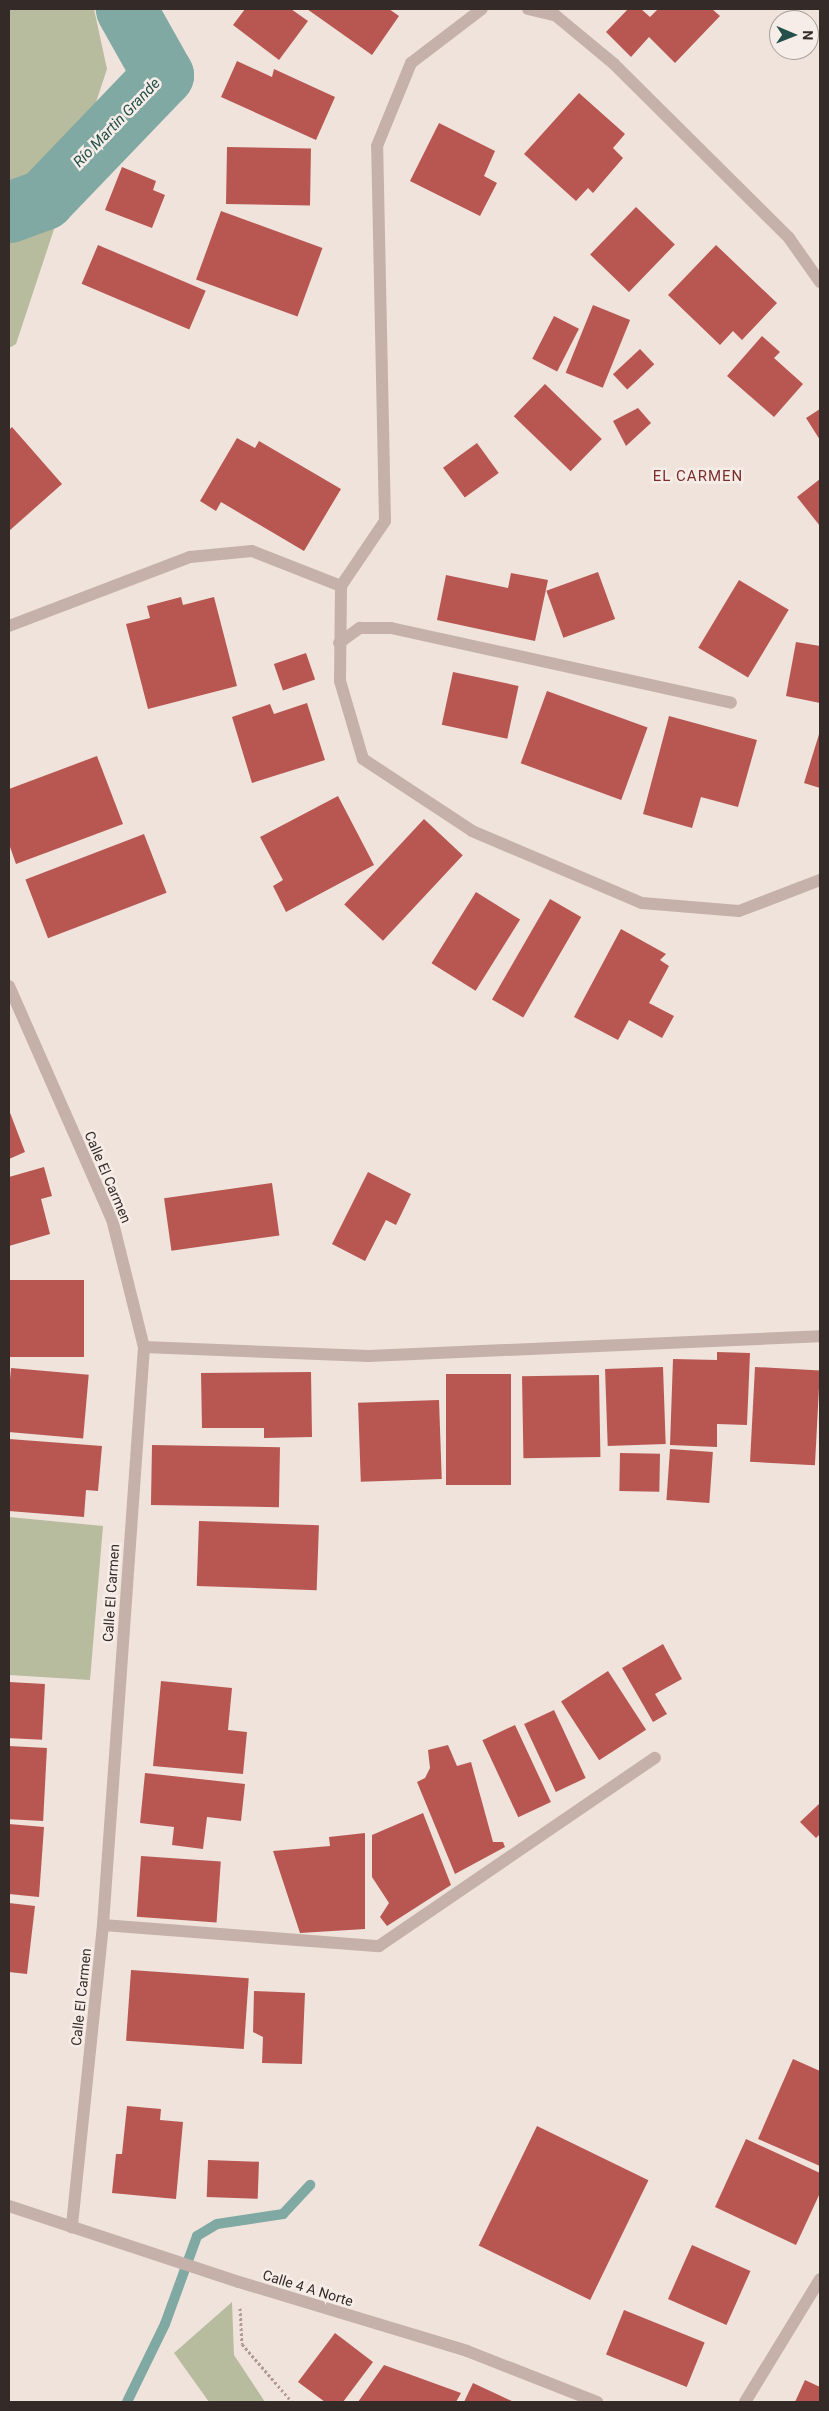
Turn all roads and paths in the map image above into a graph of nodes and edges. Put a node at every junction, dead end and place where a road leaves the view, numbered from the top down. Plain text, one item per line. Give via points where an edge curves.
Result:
1 (482, 9) edge
2 (528, 9) edge
3 (820, 282) edge
4 (341, 586) junction
5 (9, 626) edge
6 (340, 643) junction
7 (732, 703) dead end
8 (820, 880) edge
9 (9, 986) edge
10 (820, 1336) edge
11 (144, 1346) junction
12 (655, 1758) dead end
13 (103, 1925) junction
14 (9, 2206) edge
15 (72, 2227) junction
16 (820, 2280) edge
17 (239, 2282) junction
18 (292, 2402) edge
19 (597, 2402) edge
20 (745, 2402) edge

1 - 4 street via 411,64 377,146 386,521
2 - 3 street via 555,15 614,64 788,238
4 - 5 street via 252,551 190,557
4 - 6 street
6 - 7 street via 360,628 391,628
6 - 8 street via 340,681 363,759 472,830 642,903 738,911
9 - 11 street, Calle El Carmen via 112,1219
10 - 11 street via 369,1356
11 - 13 street, Calle El Carmen
12 - 13 street via 379,1946
13 - 15 street, Calle El Carmen
14 - 15 street, Calle 4 A Norte
15 - 17 street, Calle 4 A Norte
16 - 20 street
17 - 18 path via 242,2344
17 - 19 street, Calle 4 A Norte via 466,2351

